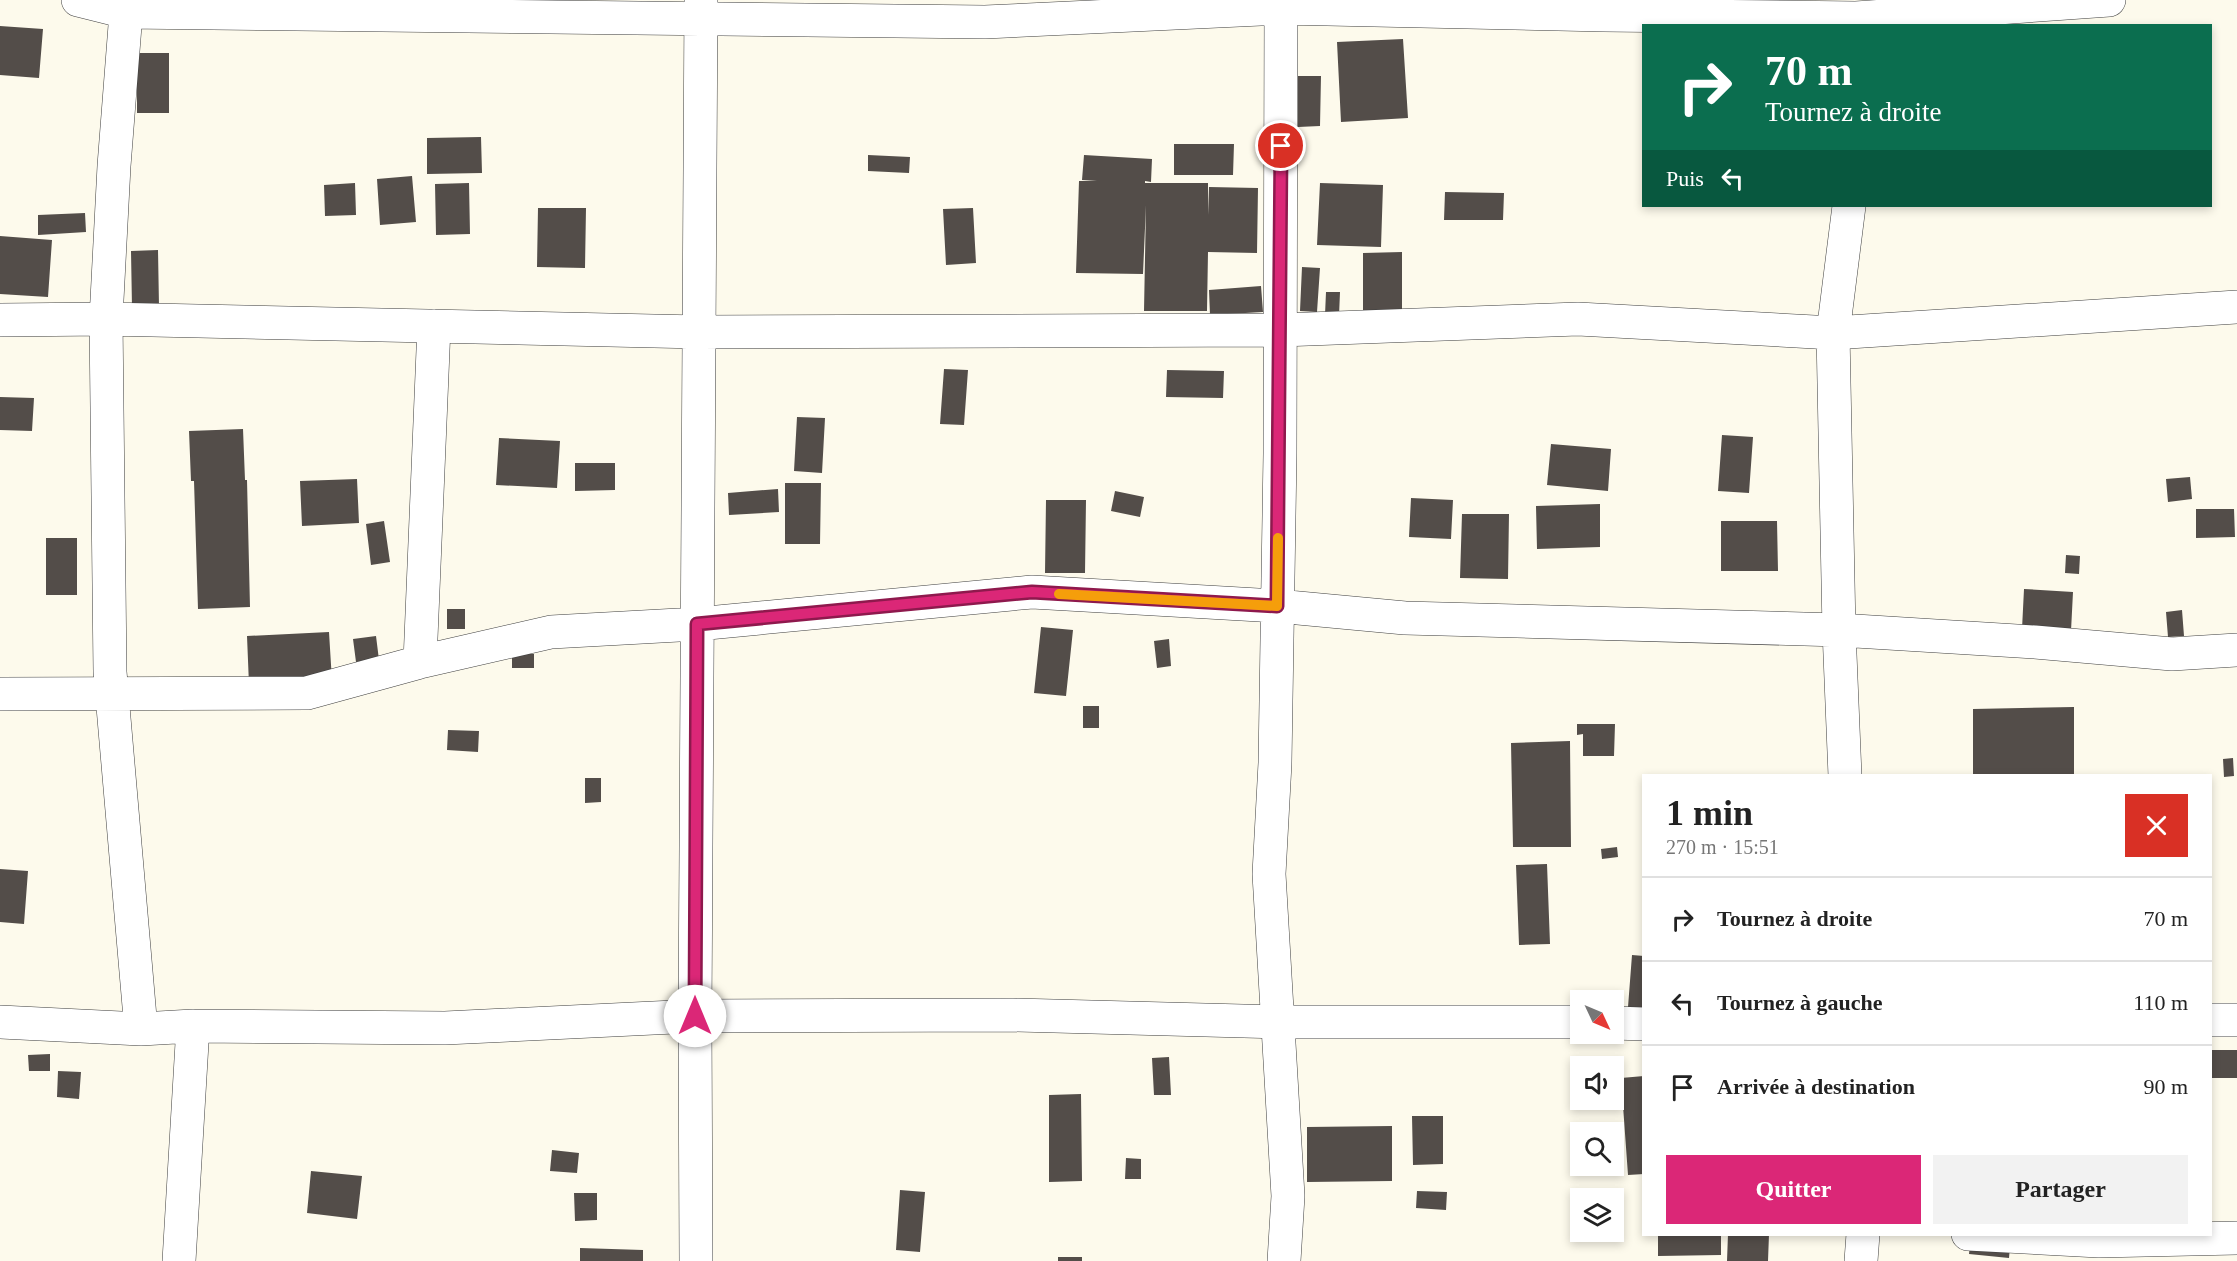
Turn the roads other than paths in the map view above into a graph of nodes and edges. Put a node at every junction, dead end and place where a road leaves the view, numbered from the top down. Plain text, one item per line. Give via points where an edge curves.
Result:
1 (78, 0) edge
2 (2109, 0) edge
3 (1281, 4) edge
4 (126, 6) edge
5 (701, 10) edge
6 (1856, 14) edge
7 (1849, 207) edge
8 (2237, 307) edge
9 (106, 319) junction
10 (0, 320) edge
11 (434, 326) junction
12 (1281, 330) junction
13 (699, 332) junction
14 (1833, 333) junction
15 (1277, 606) junction
16 (697, 624) junction
17 (1839, 630) junction
18 (2237, 650) edge
19 (420, 662) junction
20 (0, 694) edge
21 (112, 694) junction
22 (1845, 774) edge
23 (695, 1016) junction
24 (2212, 1020) edge
25 (2237, 1020) edge
26 (0, 1022) edge
27 (1279, 1022) junction
28 (1570, 1022) edge
29 (1624, 1023) edge
30 (1642, 1023) edge
31 (193, 1026) junction
32 (141, 1029) junction
33 (1863, 1236) edge
34 (2005, 1236) edge
35 (2237, 1238) edge
36 (179, 1261) edge
37 (696, 1261) edge
38 (1284, 1261) edge
39 (1861, 1261) edge

1 - 4 street
2 - 6 street
3 - 5 street via 985,22
3 - 6 street via 1604,15
3 - 12 street
4 - 5 street
4 - 9 street
5 - 13 street
7 - 14 street
8 - 14 street
9 - 10 street
9 - 11 street
9 - 21 street
11 - 13 street
11 - 19 street
12 - 13 street
12 - 14 street via 1578,319
12 - 15 street
13 - 16 street
14 - 17 street
15 - 16 street via 1032,592
15 - 17 street via 1405,618
15 - 27 street via 1269,874
16 - 19 street via 551,632
16 - 23 street
17 - 18 street via 2172,654
17 - 22 street
19 - 21 street via 307,693
20 - 21 street
21 - 32 street
23 - 27 street via 1013,1016
23 - 31 street via 446,1028
23 - 37 street
24 - 25 street
26 - 32 street
27 - 28 street
27 - 38 street via 1288,1196
29 - 30 street
31 - 32 street
31 - 36 street
33 - 39 street
34 - 35 street via 2099,1241

